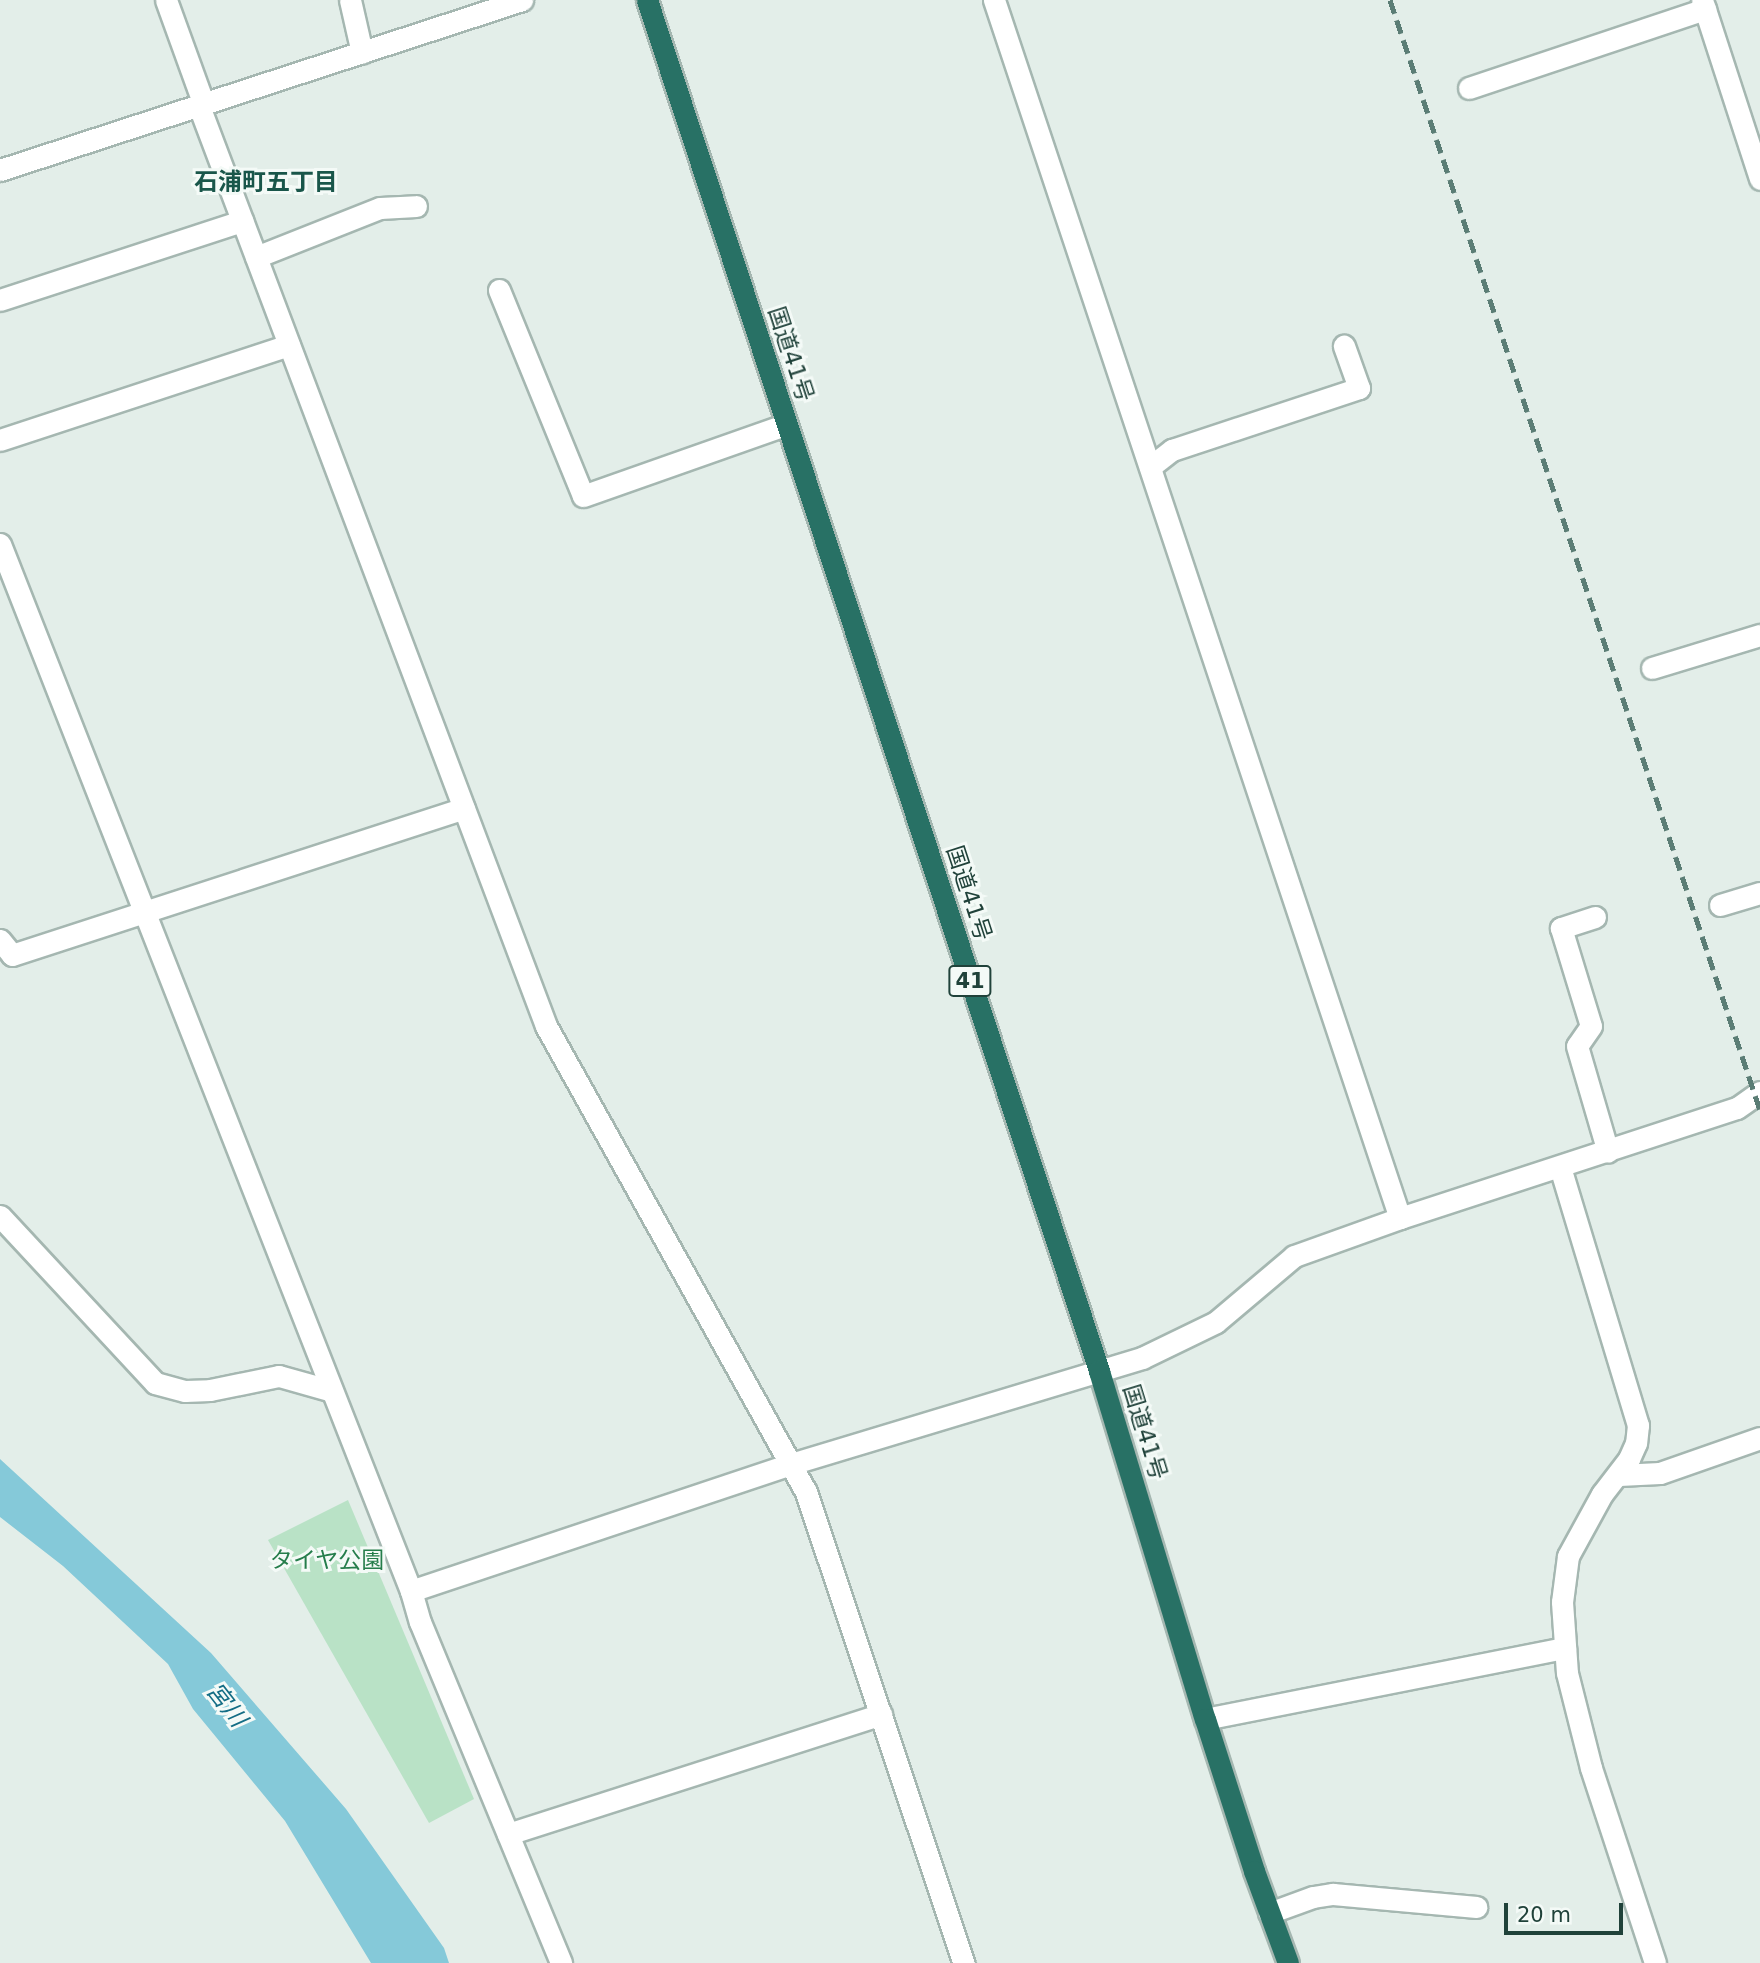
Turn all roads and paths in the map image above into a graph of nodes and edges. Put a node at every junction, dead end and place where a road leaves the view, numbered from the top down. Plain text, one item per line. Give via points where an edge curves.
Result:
1 (166, 0) edge
2 (350, 0) edge
3 (522, 0) edge
4 (647, 0) edge
5 (994, 0) edge
6 (1703, 5) edge
7 (362, 53) junction
8 (1469, 88) dead end
9 (202, 106) junction
10 (0, 170) edge
11 (1760, 179) edge
12 (416, 206) dead end
13 (242, 221) junction
14 (256, 257) junction
15 (499, 290) dead end
16 (0, 300) edge
17 (289, 345) junction
18 (1344, 346) dead end
19 (786, 424) junction
20 (0, 440) edge
21 (1150, 467) junction
22 (0, 544) edge
23 (1760, 635) edge
24 (1652, 668) dead end
25 (464, 808) junction
26 (1760, 893) edge
27 (1720, 905) dead end
28 (144, 911) junction
29 (1595, 917) dead end
30 (0, 940) edge
31 (1760, 1092) edge
32 (1608, 1152) junction
33 (1560, 1167) junction
34 (0, 1216) edge
35 (1400, 1218) junction
36 (1099, 1371) junction
37 (332, 1391) junction
38 (1760, 1438) edge
39 (791, 1464) junction
40 (1619, 1475) junction
41 (411, 1591) junction
42 (1565, 1648) junction
43 (881, 1714) junction
44 (1205, 1719) junction
45 (508, 1834) junction
46 (1476, 1907) dead end
47 (1269, 1913) junction
48 (561, 1963) edge
49 (964, 1963) edge
50 (1288, 1963) edge
51 (1655, 1963) edge

1 - 9 street
2 - 7 street
3 - 7 street
4 - 19 highway, 国道41号 / 41
5 - 21 street
6 - 8 street
6 - 11 street
7 - 9 street
9 - 10 street
9 - 13 street
12 - 14 street via 380,208
13 - 14 street
13 - 16 street
14 - 17 street
15 - 19 street via 583,496
17 - 20 street
17 - 25 street
18 - 21 street via 1359,388 1172,450
19 - 36 highway, 国道41号 / 41
21 - 35 street
22 - 28 street
23 - 24 street
25 - 28 street
25 - 39 street via 546,1026
26 - 27 street
28 - 30 street via 12,956
28 - 37 street
29 - 32 street via 1561,928 1591,1026 1577,1046
31 - 32 street via 1737,1108
32 - 33 street
33 - 35 street
33 - 40 street via 1638,1425 1636,1443
34 - 37 street via 155,1383 186,1391 210,1390 279,1376
35 - 36 street via 1294,1256 1216,1322 1142,1358
36 - 39 street
36 - 44 highway, 国道41号 / 41
37 - 41 street
38 - 40 street via 1660,1473
39 - 41 street
39 - 43 street via 806,1492
40 - 42 street via 1602,1494 1569,1556 1562,1602
41 - 45 street
42 - 44 street
42 - 51 street via 1591,1768
43 - 45 street
43 - 49 street
44 - 47 highway, 国道41号 / 41
45 - 48 street
46 - 47 street via 1333,1894
47 - 50 highway, 国道41号 / 41

